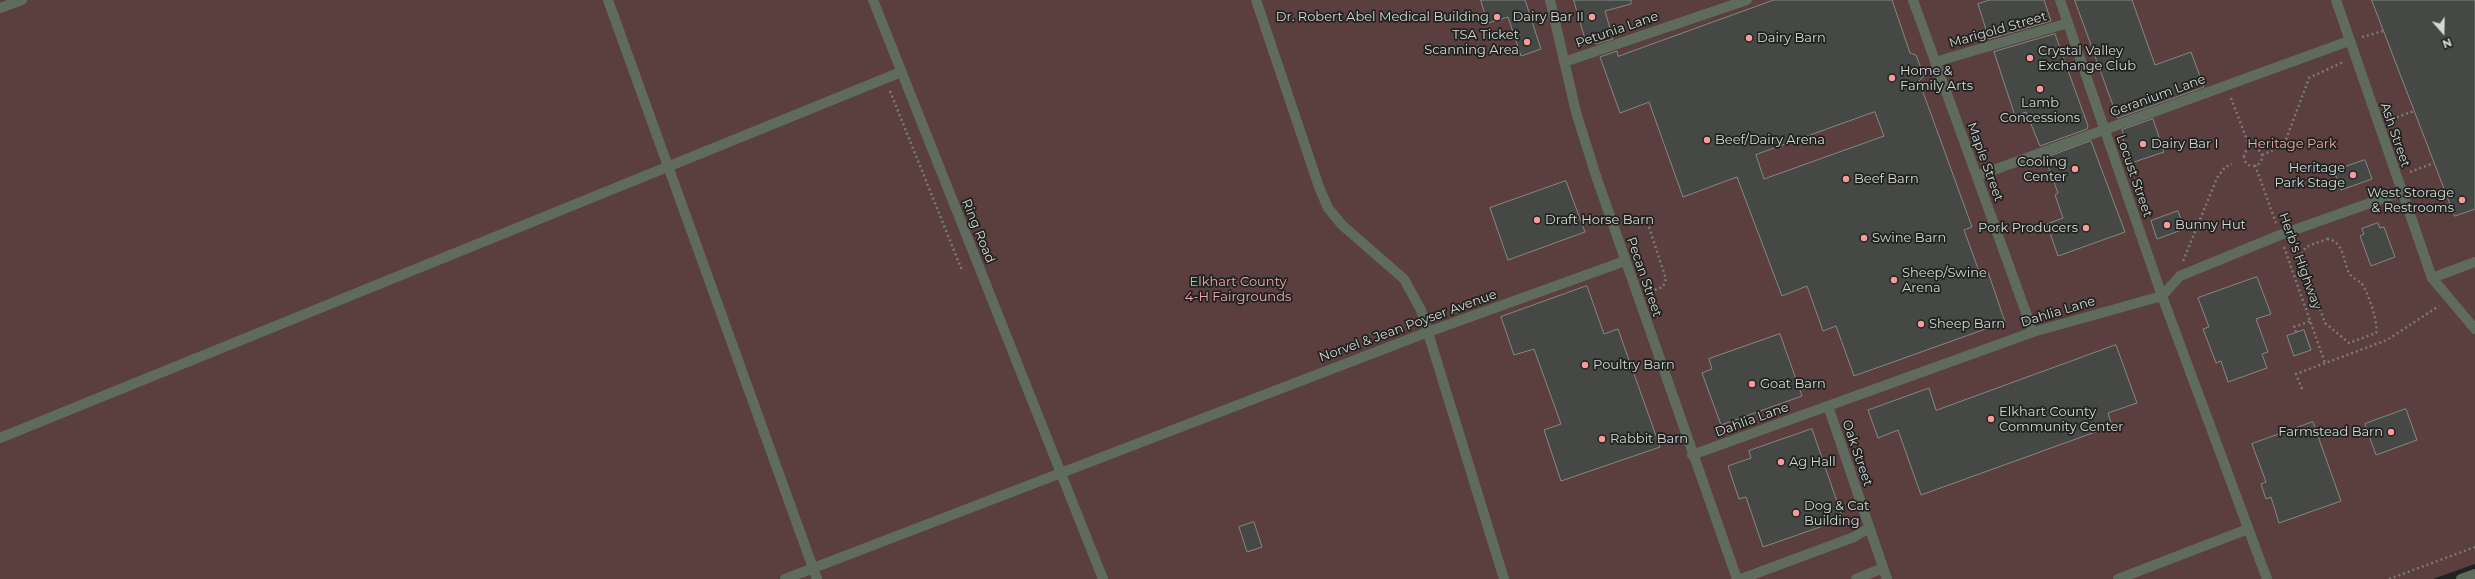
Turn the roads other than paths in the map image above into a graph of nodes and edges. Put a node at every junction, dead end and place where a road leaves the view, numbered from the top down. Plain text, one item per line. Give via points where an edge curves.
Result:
1 (22, 0) edge
2 (608, 0) edge
3 (873, 0) edge
4 (1256, 0) edge
5 (1550, 0) edge
6 (1747, 0) edge
7 (1913, 0) edge
8 (2060, 0) edge
9 (2336, 0) edge
10 (0, 8) edge
11 (2068, 23) junction
12 (2349, 41) junction
13 (1564, 62) junction
14 (1935, 62) junction
15 (902, 72) junction
16 (2105, 130) junction
17 (668, 165) junction
18 (1977, 176) junction
19 (2401, 192) junction
20 (1625, 261) junction
21 (2475, 262) edge
22 (2432, 278) junction
23 (2162, 296) junction
24 (2475, 329) edge
25 (1428, 332) junction
26 (2033, 332) junction
27 (1828, 406) junction
28 (0, 438) edge
29 (1692, 455) junction
30 (1060, 471) junction
31 (1869, 528) junction
32 (2248, 529) junction
33 (813, 568) junction
34 (1883, 568) junction
35 (2475, 574) edge
36 (784, 579) edge
37 (817, 579) edge
38 (1103, 579) edge
39 (1504, 579) edge
40 (1737, 579) edge
41 (1741, 579) edge
42 (1856, 579) edge
43 (1887, 579) edge
44 (2118, 579) edge
45 (2267, 579) edge
46 (2462, 579) edge

1 - 10 street
2 - 17 street
3 - 15 street, Ring Road
4 - 25 street via 1328,208 1342,225 1404,279 1421,310
5 - 13 street, Pecan Street
6 - 13 street, Petunia Lane
7 - 14 street, Maple Street
8 - 11 street, Locust Street
9 - 12 street, Ash Street
11 - 14 street, Marigold Street
11 - 16 street, Locust Street
12 - 16 street, Geranium Lane
12 - 19 street, Ash Street
13 - 20 street, Pecan Street via 1585,143
14 - 18 street, Maple Street
15 - 17 street
15 - 30 street, Ring Road
16 - 18 street, Geranium Lane
16 - 23 street, Locust Street
17 - 28 street
17 - 33 street
18 - 26 street, Maple Street
19 - 22 street, Ash Street
19 - 23 street via 2280,235 2180,276
20 - 25 street, Norvel & Jean Poyser Avenue
20 - 29 street, Pecan Street
21 - 22 street
22 - 24 street, Ash Street
23 - 26 street, Dahlia Lane
23 - 32 street, Locust Street
25 - 30 street, Norvel & Jean Poyser Avenue
25 - 39 street
26 - 27 street, Dahlia Lane
27 - 29 street, Dahlia Lane
27 - 31 street, Oak Street
29 - 40 street, Pecan Street
30 - 33 street, Norvel & Jean Poyser Avenue
30 - 38 street, Ring Road
31 - 34 street, Oak Street
31 - 41 street via 1854,537
32 - 44 street
32 - 45 street, Locust Street
33 - 36 street, Norvel & Jean Poyser Avenue
33 - 37 street
34 - 42 street
34 - 43 street, Oak Street
35 - 46 street

